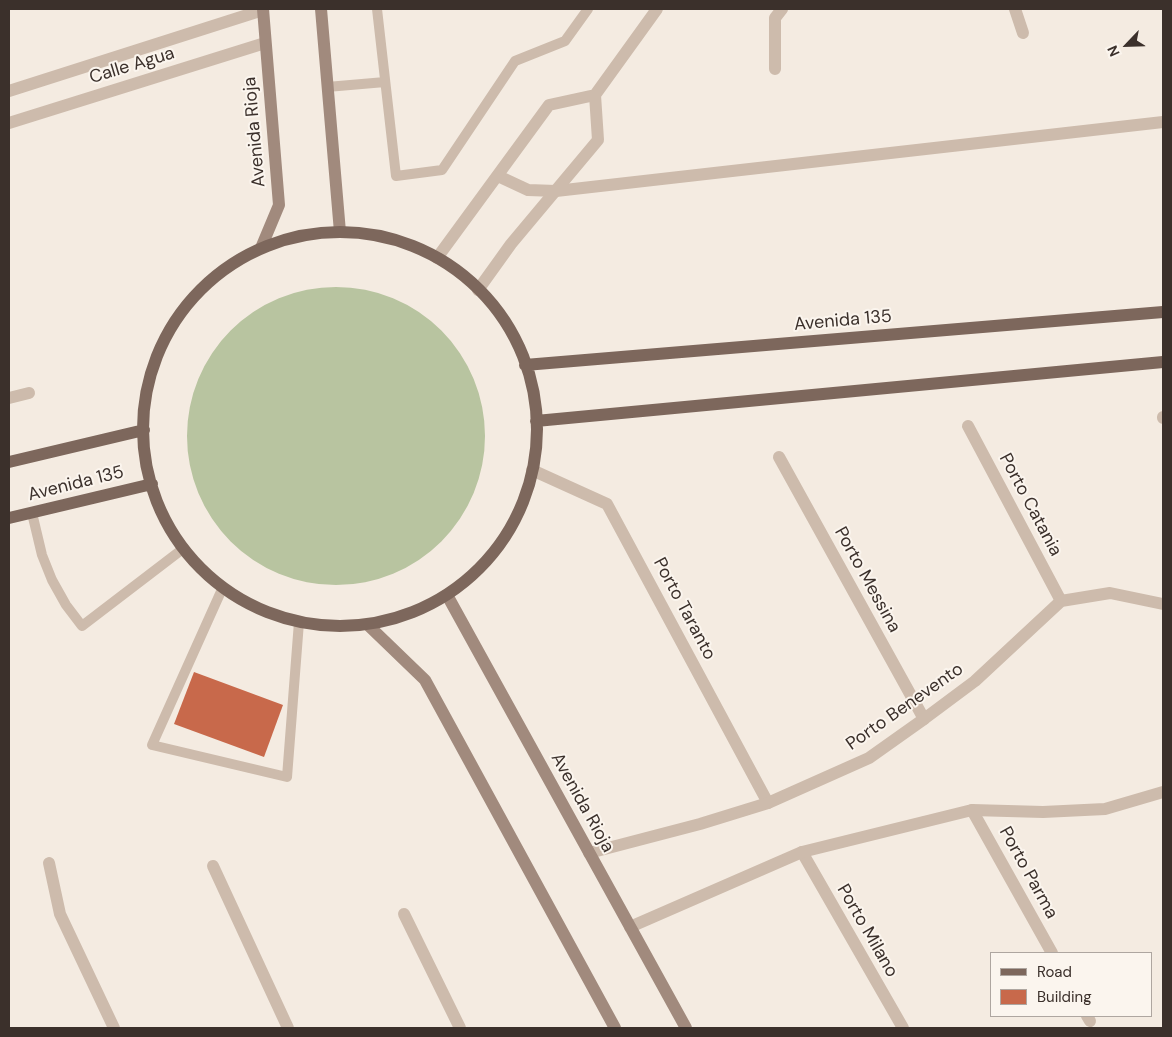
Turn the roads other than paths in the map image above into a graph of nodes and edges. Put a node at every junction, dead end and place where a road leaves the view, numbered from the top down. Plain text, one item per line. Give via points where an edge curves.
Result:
1 (263, 9) edge
2 (321, 9) edge
3 (377, 9) edge
4 (588, 9) edge
5 (658, 9) edge
6 (782, 9) edge
7 (1015, 9) edge
8 (1023, 33) dead end
9 (266, 43) junction
10 (775, 69) dead end
11 (385, 82) junction
12 (327, 87) junction
13 (9, 91) edge
14 (595, 95) junction
15 (1163, 122) edge
16 (9, 123) edge
17 (498, 176) junction
18 (556, 191) junction
19 (340, 232) junction
20 (261, 248) junction
21 (437, 258) junction
22 (478, 290) junction
23 (1163, 312) edge
24 (1163, 362) edge
25 (525, 365) junction
26 (29, 393) dead end
27 (9, 398) edge
28 (536, 421) junction
29 (968, 426) dead end
30 (144, 430) junction
31 (779, 457) dead end
32 (9, 462) edge
33 (532, 470) junction
34 (152, 484) junction
35 (32, 513) junction
36 (9, 518) edge
37 (184, 548) junction
38 (223, 587) junction
39 (447, 595) junction
40 (1061, 601) junction
41 (1163, 604) edge
42 (299, 622) junction
43 (368, 625) junction
44 (924, 719) junction
45 (1163, 792) edge
46 (768, 803) junction
47 (972, 810) junction
48 (802, 852) junction
49 (589, 853) junction
50 (49, 863) dead end
51 (213, 866) dead end
52 (404, 914) dead end
53 (630, 927) junction
54 (1051, 952) edge
55 (114, 1028) edge
56 (288, 1028) edge
57 (460, 1028) edge
58 (615, 1028) edge
59 (686, 1028) edge
60 (903, 1028) edge

1 - 9 main road, Avenida Rioja
1 - 13 street, Calle Agua
2 - 12 main road
3 - 11 lane
4 - 11 lane via 565,41 516,61 442,170 396,176
5 - 14 street
6 - 10 street via 775,18
7 - 8 street
9 - 16 street, Calle Agua
9 - 20 main road, Avenida Rioja via 279,205
11 - 12 lane
12 - 19 main road
14 - 17 street via 549,105
14 - 18 street via 598,140
15 - 18 street
17 - 18 street via 528,190
17 - 21 street
18 - 22 street
19 - 20 main road via 300,236
19 - 21 main road via 390,239
20 - 30 main road via 232,264 207,284 175,322 154,366 146,398
21 - 22 main road
22 - 25 main road via 501,317
23 - 25 main road, Avenida 135
24 - 28 main road
25 - 28 main road
26 - 27 street
28 - 33 main road
29 - 40 street, Porto Catania
30 - 32 main road, Avenida 135
30 - 34 main road
31 - 44 street, Porto Messina
33 - 39 main road via 517,515 502,541 482,566
33 - 46 street, Porto Taranto via 607,504
34 - 35 main road, Avenida 135
34 - 37 main road via 163,514
35 - 36 main road, Avenida 135
35 - 37 lane via 52,580 82,626
37 - 38 main road
38 - 42 main road via 260,608
38 - 42 lane via 152,746 287,777
39 - 43 main road via 409,614
39 - 49 main road, Avenida Rioja
40 - 41 street via 1110,593
40 - 44 street, Porto Benevento via 975,681
42 - 43 main road via 322,626
43 - 58 main road via 426,680
44 - 46 street, Porto Benevento via 869,758
45 - 47 street via 1105,809 1043,812
46 - 49 street, Porto Benevento
47 - 48 street
47 - 54 street, Porto Parma
48 - 53 street
48 - 60 street, Porto Milano
49 - 53 main road, Avenida Rioja
50 - 55 street via 60,914
51 - 56 street
52 - 57 street
53 - 59 main road, Avenida Rioja

